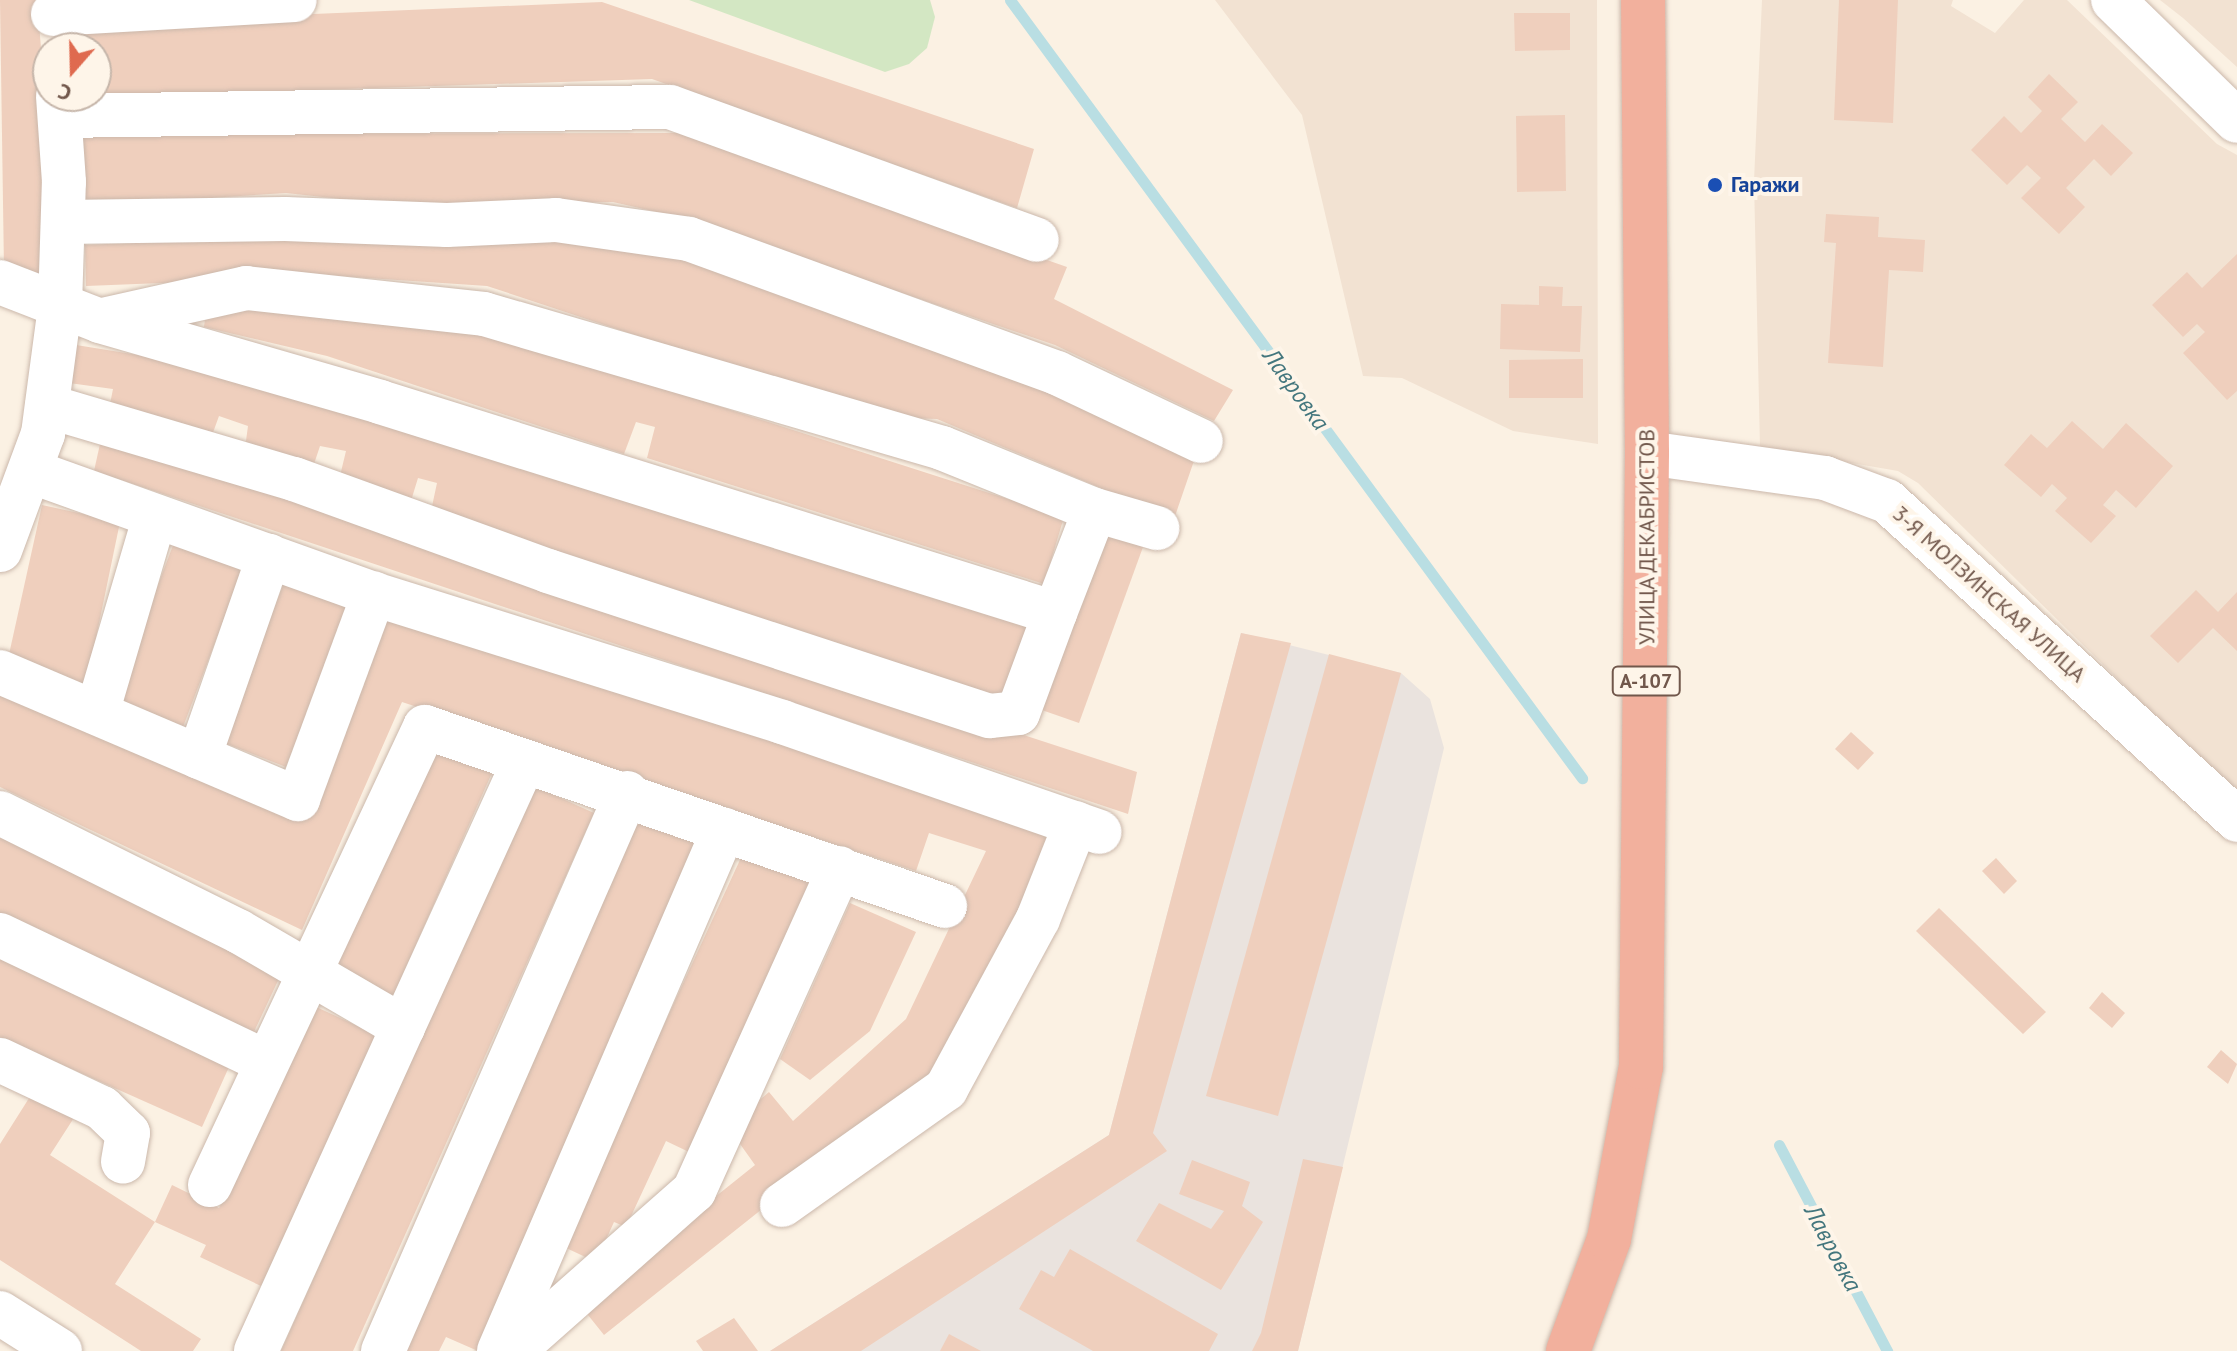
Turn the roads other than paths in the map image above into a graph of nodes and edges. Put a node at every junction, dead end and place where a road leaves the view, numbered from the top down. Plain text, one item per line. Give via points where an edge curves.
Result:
1 (295, 0) edge
2 (1643, 0) edge
3 (2113, 0) edge
4 (54, 21) edge
5 (112, 106) edge
6 (59, 112) edge
7 (2237, 121) edge
8 (63, 222) junction
9 (1037, 240) dead end
10 (0, 282) edge
11 (60, 306) junction
12 (100, 321) junction
13 (47, 406) junction
14 (1201, 441) dead end
15 (1647, 453) junction
16 (30, 471) junction
17 (1095, 510) junction
18 (155, 516) junction
19 (1157, 528) dead end
20 (0, 550) edge
21 (269, 556) junction
22 (374, 594) junction
23 (1055, 613) junction
24 (0, 672) edge
25 (97, 713) junction
26 (199, 757) junction
27 (524, 761) junction
28 (627, 793) junction
29 (0, 813) edge
30 (2237, 820) edge
31 (724, 829) junction
32 (840, 868) junction
33 (945, 906) dead end
34 (0, 935) edge
35 (306, 975) junction
36 (403, 1027) junction
37 (0, 1060) edge
38 (266, 1062) junction
39 (123, 1162) dead end
40 (210, 1185) dead end
41 (782, 1205) dead end
42 (0, 1313) edge
43 (60, 1351) edge
44 (256, 1351) edge
45 (383, 1351) edge
46 (499, 1351) edge
47 (513, 1351) edge
48 (1568, 1351) edge

1 - 4 street
2 - 15 highway, УЛИЦА ДЕКАБРИСТОВ / А-107
3 - 7 street
5 - 9 street via 670,107
6 - 8 street
8 - 11 street
8 - 14 street via 285,219 447,225 556,220 689,239 1057,373
10 - 11 street
11 - 12 street
11 - 13 street
12 - 17 street via 246,288 484,314 942,448
12 - 23 street via 380,402
13 - 16 street
13 - 23 street via 294,479 548,571 990,716 1018,713
15 - 30 street, 3-Я МОЛЗИНСКАЯ УЛИЦА via 1825,478 1887,501
15 - 48 highway, УЛИЦА ДЕКАБРИСТОВ / А-107 via 1641,1067 1609,1239
16 - 18 street
16 - 20 street
17 - 19 street
17 - 23 street
18 - 21 street
18 - 25 street
21 - 22 street
21 - 26 street
22 - 26 street via 298,799
22 - 41 street via 782,722 1088,827 946,1089
24 - 25 street
25 - 26 street
27 - 28 street
27 - 35 street via 425,727
27 - 36 street
28 - 31 street
28 - 45 street
29 - 35 street via 238,931
31 - 32 street
31 - 46 street
32 - 33 street
32 - 47 street via 694,1191
34 - 38 street
35 - 36 street
35 - 38 street
36 - 44 street
37 - 39 street via 102,1108 128,1133
38 - 40 street
42 - 43 street

